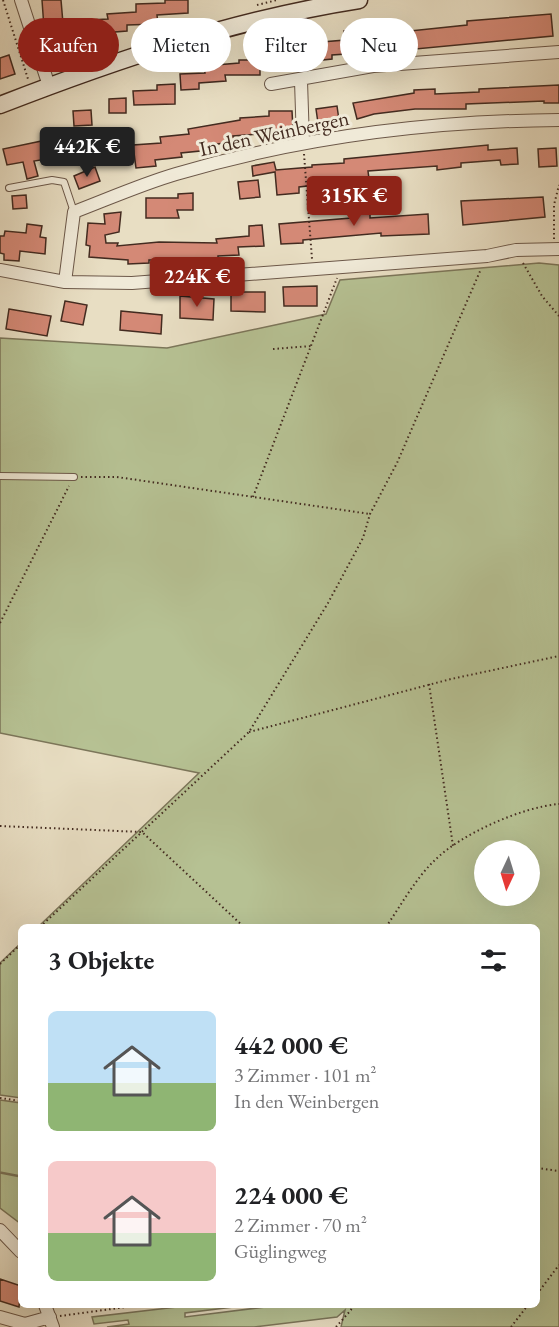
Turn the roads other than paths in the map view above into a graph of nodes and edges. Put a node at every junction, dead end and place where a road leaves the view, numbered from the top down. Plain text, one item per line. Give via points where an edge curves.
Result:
1 (21, 0) edge
2 (359, 0) edge
3 (328, 2) edge
4 (559, 52) edge
5 (301, 81) junction
6 (271, 84) road end
7 (49, 86) junction
8 (0, 105) edge
9 (559, 120) edge
10 (303, 142) junction
11 (9, 188) dead end
12 (74, 212) junction
13 (557, 248) edge
14 (0, 270) edge
15 (65, 282) junction
16 (0, 476) edge
17 (74, 477) road end
18 (0, 1230) edge
19 (18, 1249) edge
20 (49, 1316) edge
21 (0, 1317) edge

1 - 7 street
2 - 3 street
3 - 7 street via 262,18
4 - 5 street via 373,66
5 - 6 street
5 - 10 street
7 - 8 street
9 - 10 street, In den Weinbergen via 476,121
10 - 12 street, In den Weinbergen via 175,174
11 - 12 lane via 52,180 64,182
12 - 15 street
13 - 15 street via 132,283
14 - 15 street
16 - 17 lane
18 - 19 street
20 - 21 street via 25,1324

